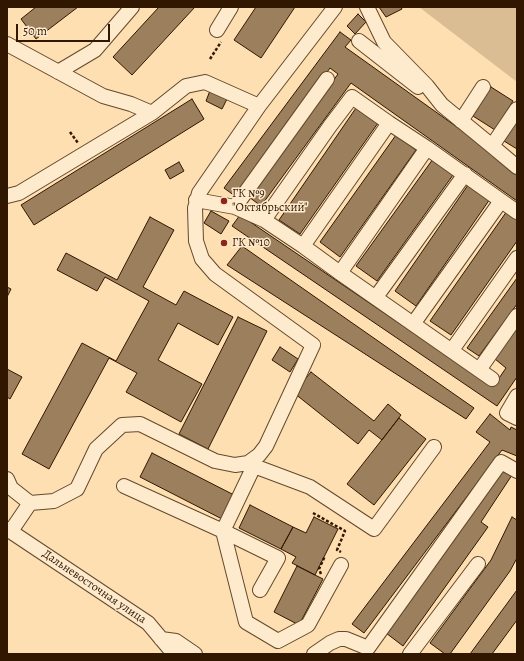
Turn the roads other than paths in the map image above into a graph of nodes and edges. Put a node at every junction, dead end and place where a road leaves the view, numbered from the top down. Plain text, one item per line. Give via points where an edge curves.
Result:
1 (132, 7) edge
2 (231, 7) edge
3 (335, 7) edge
4 (367, 7) edge
5 (219, 35) road end
6 (359, 41) dead end
7 (7, 44) edge
8 (58, 72) junction
9 (327, 79) dead end
10 (483, 87) dead end
11 (442, 105) junction
12 (259, 106) junction
13 (517, 108) edge
14 (152, 113) junction
15 (461, 121) junction
16 (389, 123) junction
17 (492, 146) junction
18 (427, 148) junction
19 (517, 167) edge
20 (465, 174) junction
21 (7, 196) edge
22 (196, 200) junction
23 (501, 201) junction
24 (235, 207) junction
25 (517, 212) edge
26 (264, 220) junction
27 (303, 246) junction
28 (517, 258) edge
29 (340, 273) junction
30 (376, 297) junction
31 (517, 316) edge
32 (413, 324) junction
33 (452, 350) junction
34 (479, 370) junction
35 (492, 379) dead end
36 (517, 396) edge
37 (517, 418) edge
38 (434, 447) dead end
39 (251, 464) junction
40 (517, 471) edge
41 (7, 479) edge
42 (124, 486) dead end
43 (30, 503) junction
44 (9, 530) edge
45 (223, 531) junction
46 (478, 564) dead end
47 (341, 565) dead end
48 (260, 590) dead end
49 (161, 639) junction
50 (372, 651) edge
51 (174, 654) edge
52 (195, 654) edge
53 (314, 654) edge
54 (410, 654) edge

1 - 8 street via 95,50
2 - 5 street
3 - 12 street
4 - 11 street via 384,42 428,86
6 - 11 street
7 - 8 street
8 - 14 street via 103,96
9 - 24 street
10 - 15 street
11 - 15 street
12 - 14 street via 205,82 186,86
12 - 22 street
13 - 17 street
14 - 21 street via 20,193
15 - 17 street
16 - 18 street
16 - 26 street via 352,97
16 - 27 street
17 - 19 street
18 - 20 street
18 - 29 street
20 - 23 street
20 - 30 street
22 - 24 street
22 - 39 street via 196,241 202,259 215,274 313,345 266,446
23 - 25 street
23 - 32 street
24 - 26 street
26 - 27 street
27 - 29 street
28 - 33 street
29 - 30 street
30 - 32 street
31 - 34 street
32 - 33 street
33 - 34 street
34 - 35 street
36 - 37 street via 507,413
38 - 39 street via 374,529 310,487
39 - 43 street via 235,465 215,461 140,424 122,425 96,449 77,489 54,501
39 - 45 street
40 - 50 street via 501,462
41 - 43 street via 11,488
42 - 45 street
43 - 44 street
44 - 49 street, Дальневосточная улица via 148,623
45 - 47 street via 246,622 278,641 285,631 308,625
45 - 48 street via 278,558
46 - 54 street
49 - 51 street, Дальневосточная улица
49 - 52 street via 176,641
50 - 53 street via 346,639 339,639

